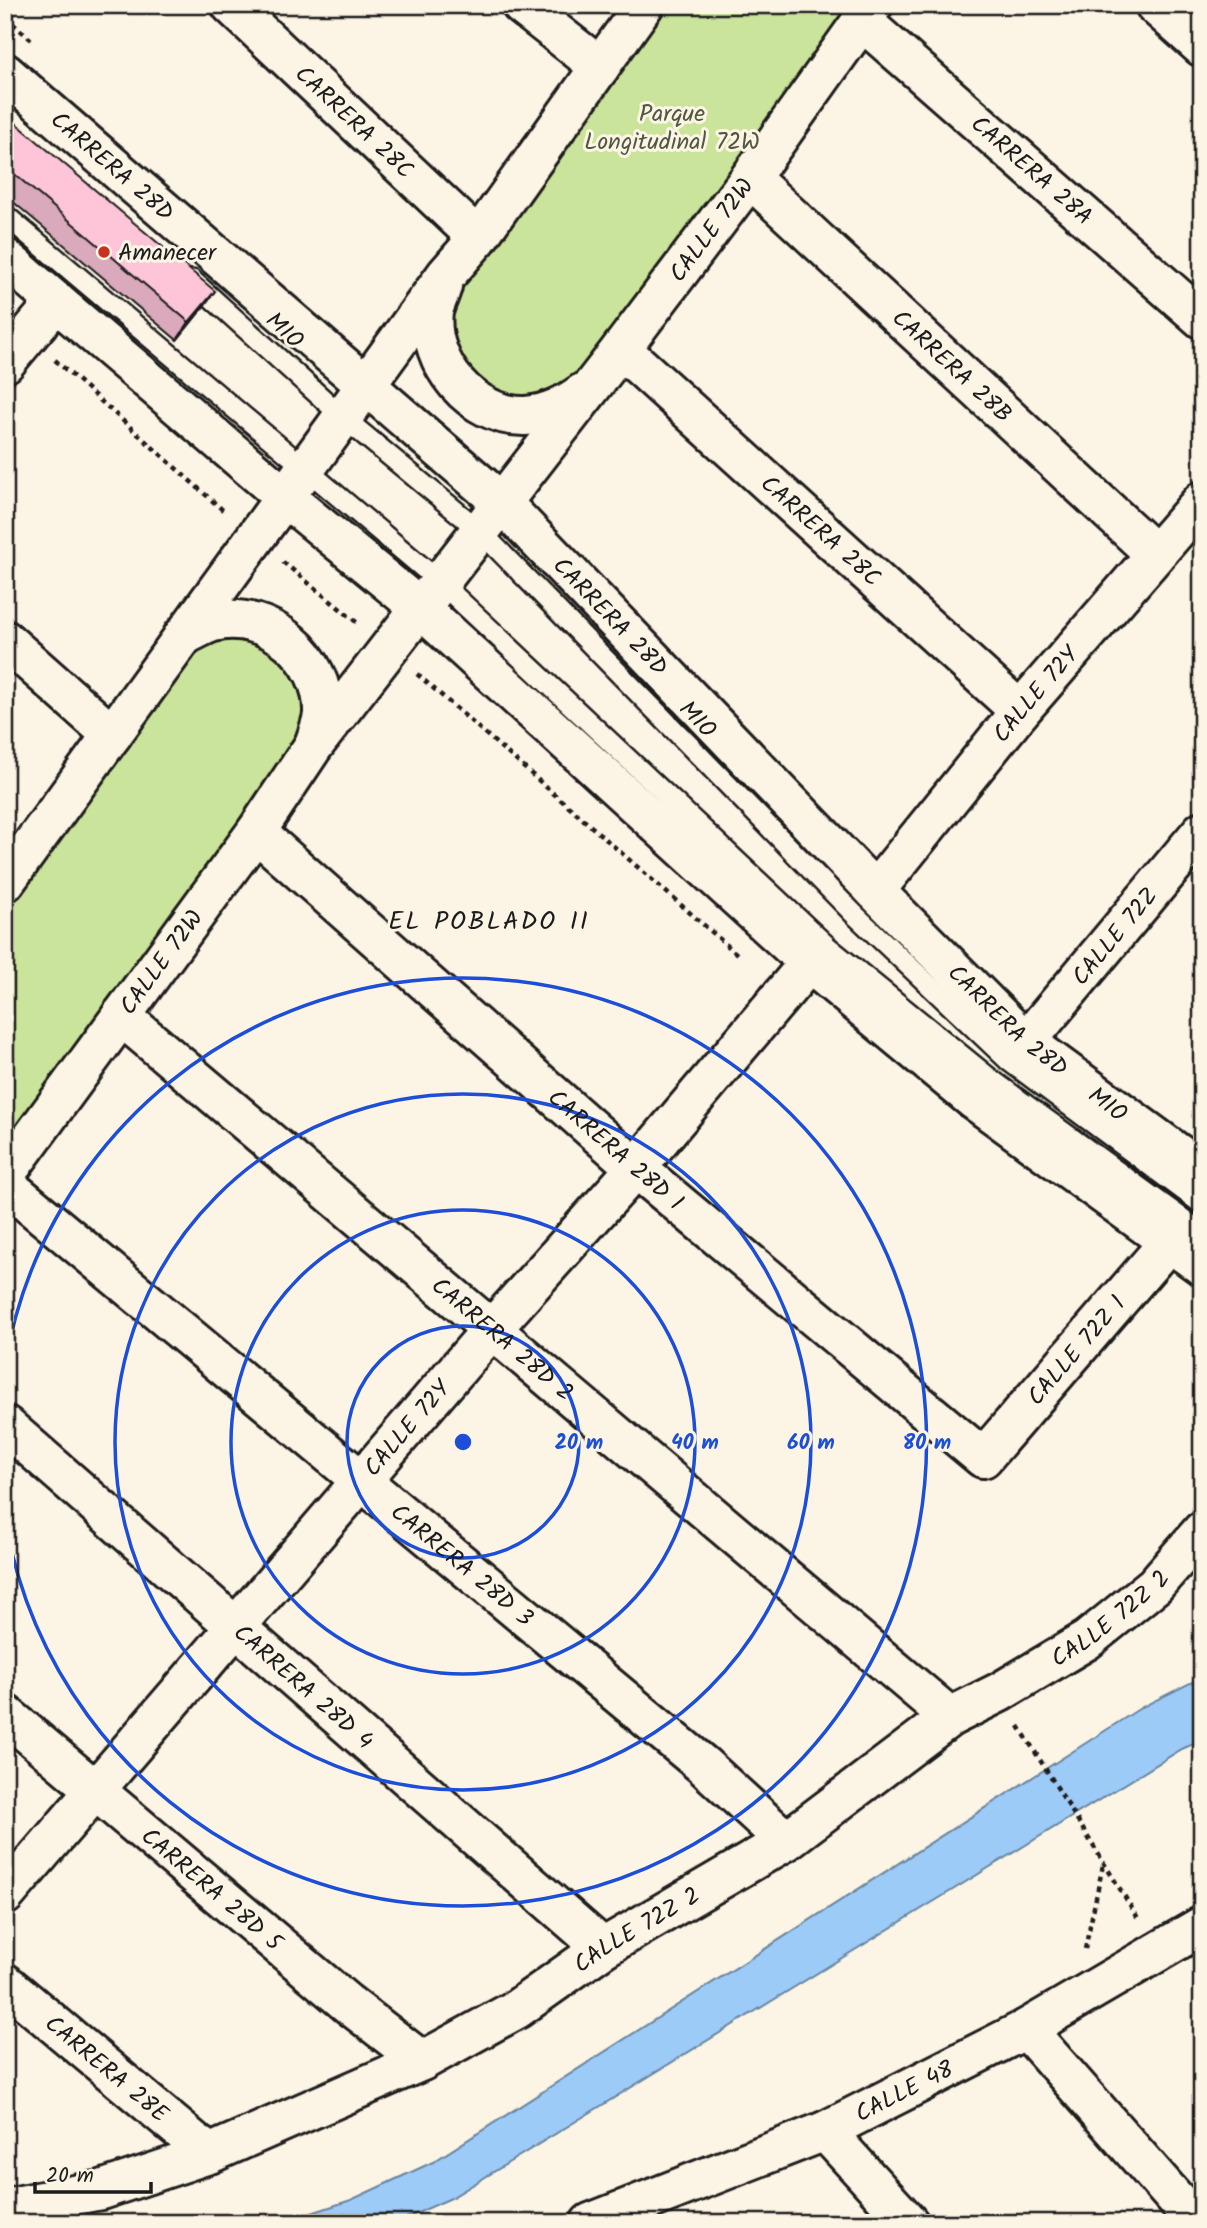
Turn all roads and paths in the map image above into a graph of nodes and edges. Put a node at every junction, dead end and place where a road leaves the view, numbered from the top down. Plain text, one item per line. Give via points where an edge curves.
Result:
1 (231, 5) edge
2 (521, 5) edge
3 (644, 5) edge
4 (1156, 5) edge
5 (867, 13) edge
6 (1202, 47) edge
7 (600, 67) junction
8 (5, 73) edge
9 (750, 178) junction
10 (5, 215) edge
11 (478, 238) junction
12 (5, 258) edge
13 (173, 265) edge
14 (446, 275) junction
15 (55, 302) junction
16 (1202, 319) edge
17 (621, 349) junction
18 (5, 363) edge
19 (594, 385) junction
20 (368, 387) junction
21 (345, 419) junction
22 (297, 484) junction
23 (1202, 501) edge
24 (491, 517) junction
25 (1155, 554) junction
26 (431, 596) junction
27 (183, 636) junction
28 (5, 640) edge
29 (1020, 711) junction
30 (112, 735) junction
31 (314, 745) junction
32 (1202, 831) edge
33 (256, 832) junction
34 (6, 880) edge
35 (875, 891) junction
36 (810, 963) junction
37 (121, 1016) junction
38 (1026, 1042) junction
39 (1199, 1164) edge
40 (636, 1168) junction
41 (5, 1175) edge
42 (5, 1184) edge
43 (1202, 1204) edge
44 (1185, 1238) edge
45 (1202, 1266) edge
46 (491, 1330) junction
47 (5, 1425) edge
48 (983, 1458) joint
49 (363, 1480) junction
50 (1202, 1531) edge
51 (235, 1628) junction
52 (5, 1714) edge
53 (950, 1717) junction
54 (1034, 1753) dead end
55 (97, 1791) junction
56 (786, 1841) junction
57 (1104, 1864) junction
58 (5, 1895) edge
59 (1202, 1926) edge
60 (603, 1948) junction
61 (1158, 1952) junction
62 (5, 1983) edge
63 (1073, 2001) junction
64 (1026, 2029) junction
65 (422, 2061) junction
66 (825, 2130) junction
67 (209, 2154) junction
68 (5, 2208) edge
69 (1196, 2218) edge
70 (594, 2222) edge
71 (909, 2223) edge

1 - 11 street, CARRERA 28C
2 - 7 street
3 - 7 street, CALLE 72W
4 - 6 street
5 - 9 street, CALLE 72W
5 - 16 street, CARRERA 28A
7 - 11 street, CALLE 72W
8 - 20 street, CARRERA 28D
9 - 17 street, CALLE 72W
9 - 25 street, CARRERA 28B
10 - 22 lane
11 - 14 street, CALLE 72W
12 - 15 street
13 - 21 lane, MIO
14 - 19 street, CALLE 72W via 433,312 436,350 455,384 486,408 524,416 562,408
14 - 20 street, CALLE 72W
15 - 18 street
15 - 22 street
17 - 19 street, CALLE 72W
17 - 29 street, CARRERA 28C
19 - 24 street, CALLE 72W
20 - 21 street, CALLE 72W
20 - 24 street, CARRERA 28D
21 - 22 street, CALLE 72W
21 - 24 lane, MIO
22 - 26 street
22 - 27 street, CALLE 72W
23 - 25 street, CALLE 72Y
24 - 26 street, CALLE 72W
24 - 35 street, CARRERA 28D
24 - 43 lane, MIO via 854,914 1009,1061
25 - 29 street, CALLE 72Y
26 - 31 street, CALLE 72W
26 - 36 street
26 - 44 lane, MIO via 826,945
27 - 30 street, CALLE 72W
27 - 31 street, CALLE 72W via 213,622 246,621 277,632 302,652 318,681 323,714
28 - 30 street
29 - 35 street, CALLE 72Y
30 - 34 street, CALLE 72W
31 - 33 street, CALLE 72W
32 - 38 street, CALLE 72Z
33 - 37 street, CALLE 72W
33 - 40 street, CARRERA 28D 1
35 - 38 street, CARRERA 28D
36 - 40 street, CALLE 72Y
36 - 44 street via 974,1100
37 - 41 street, CALLE 72W
37 - 46 street, CARRERA 28D 2
38 - 39 street, CARRERA 28D
40 - 46 street, CALLE 72Y
40 - 48 street, CARRERA 28D 1
42 - 49 street, CARRERA 28D 3
44 - 45 street
44 - 48 street, CALLE 72Z 1
46 - 49 street, CALLE 72Y
46 - 53 street, CARRERA 28D 2
47 - 51 street, CARRERA 28D 4
49 - 51 street, CALLE 72Y
49 - 56 street, CARRERA 28D 3 via 703,1765
50 - 53 street, CALLE 72Z 2 via 1155,1585 1087,1640
51 - 55 street, CALLE 72Y
51 - 60 street, CARRERA 28D 4
52 - 55 street, CARRERA 28D 5
53 - 56 street, CALLE 72Z 2
54 - 57 path
55 - 58 street, CALLE 72Y
55 - 65 street, CARRERA 28D 5 via 346,2003
56 - 60 street, CALLE 72Z 2
57 - 61 path
57 - 63 path
59 - 61 street, CALLE 48
60 - 65 street, CALLE 72Z 2 via 517,2009
61 - 63 street, CALLE 48
62 - 67 street, CARRERA 28E
63 - 64 street, CALLE 48
64 - 66 street, CALLE 48
64 - 69 street
65 - 67 street, CALLE 72Z 2
66 - 70 street, CALLE 48
66 - 71 street
67 - 68 street, CALLE 72Z 2 via 101,2190

